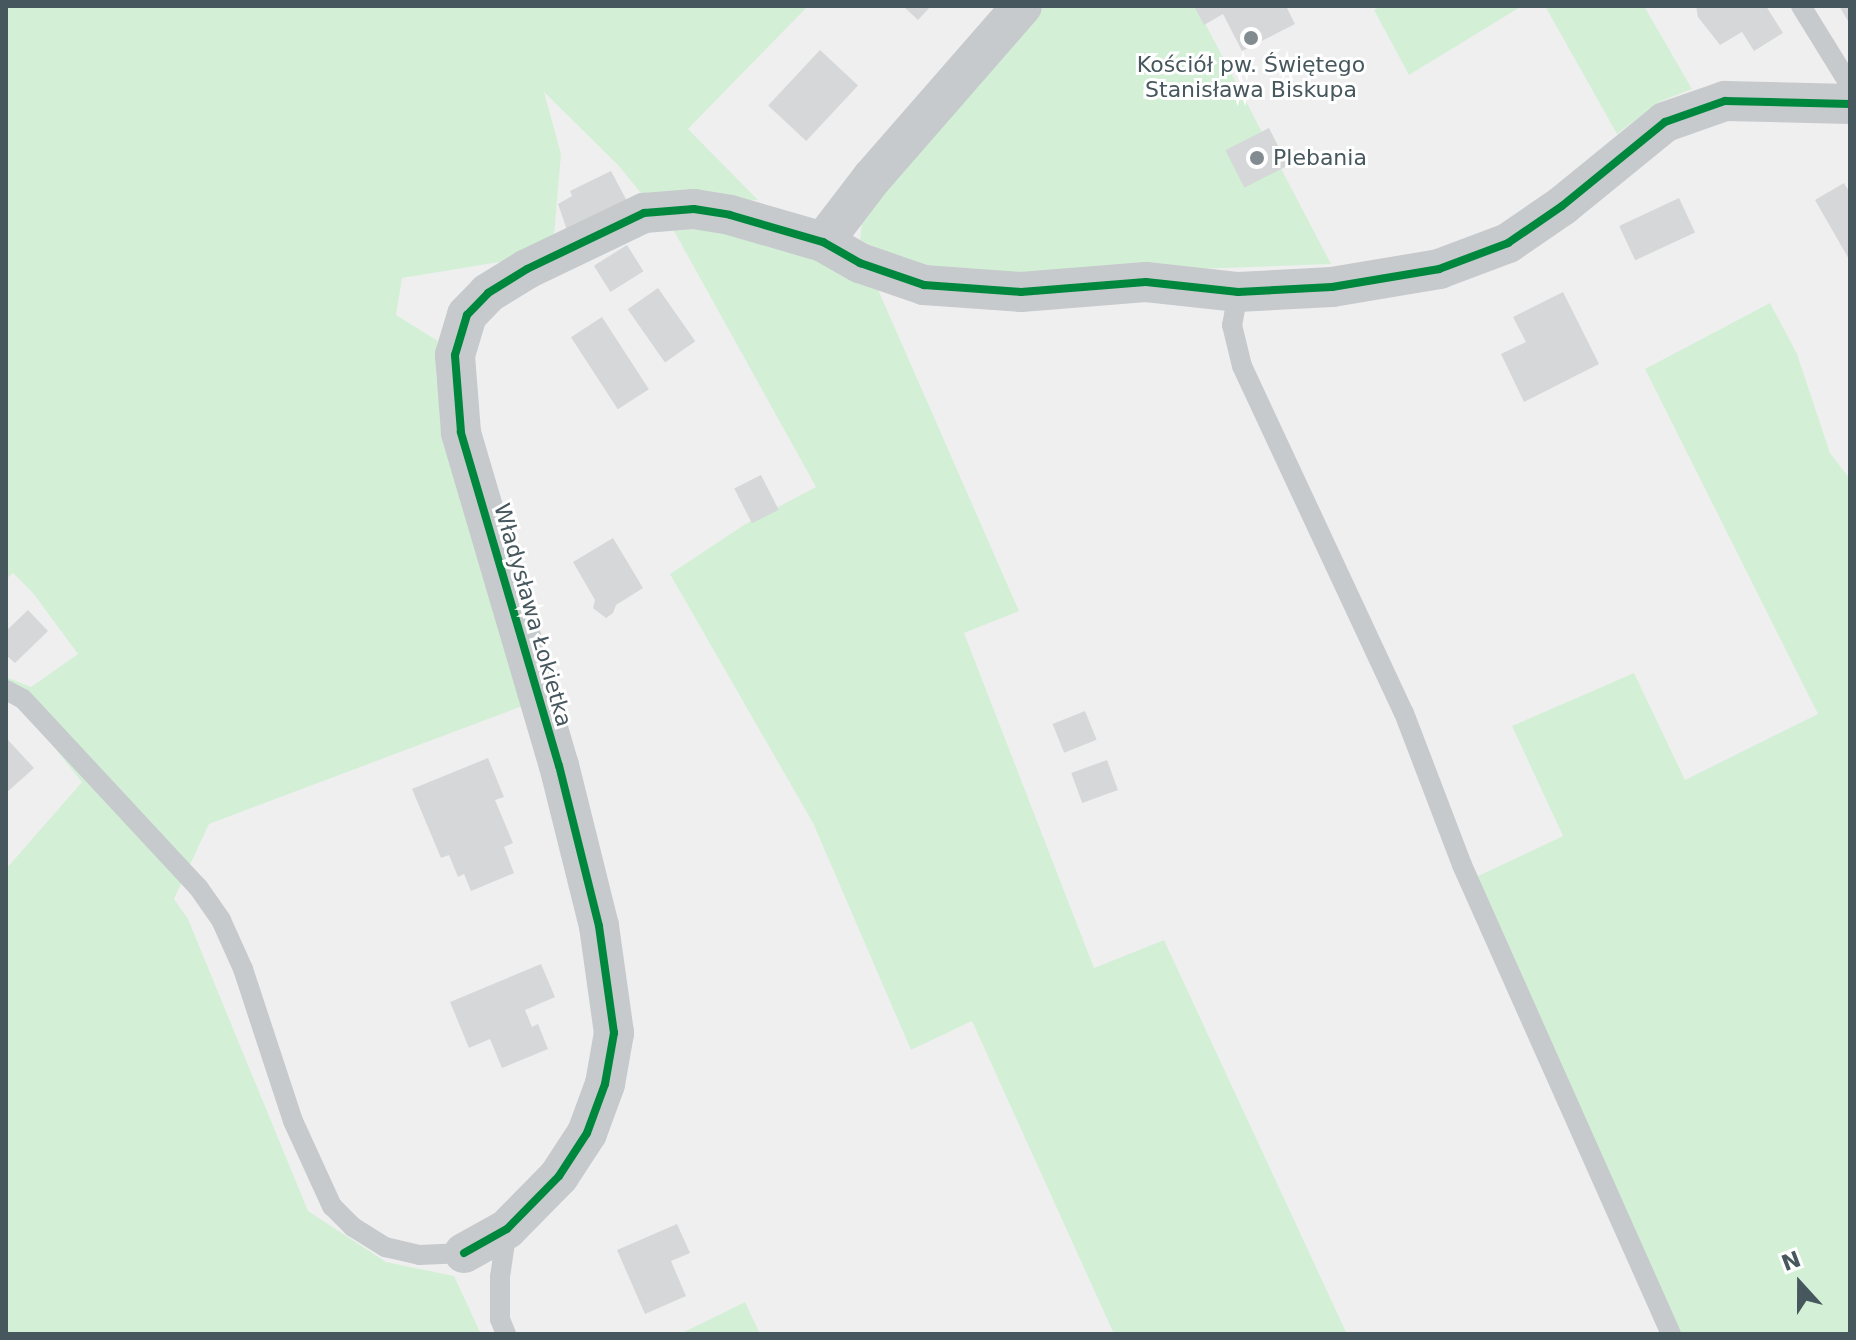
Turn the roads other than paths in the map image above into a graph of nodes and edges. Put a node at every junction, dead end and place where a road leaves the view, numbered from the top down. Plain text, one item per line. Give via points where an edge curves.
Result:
1 (1022, 6) edge
2 (1801, 6) edge
3 (1850, 103) edge
4 (823, 242) junction
5 (1238, 292) junction
6 (6, 690) edge
7 (507, 1229) junction
8 (464, 1253) joint
9 (506, 1334) edge
10 (1671, 1334) edge

1 - 4 street
2 - 3 lane via 1848,82
3 - 5 street, Władysława Łokietka via 1725,101 1665,122 1508,243 1439,269 1332,287
4 - 5 street, Władysława Łokietka via 860,263 924,285 1021,292 1146,282
4 - 7 street, Władysława Łokietka via 694,209 644,213 527,269 488,293 467,315 455,355 461,432 566,795 599,926 614,1033 605,1084 587,1133 559,1176
5 - 10 lane via 1232,325 1242,366 1404,713 1468,879
6 - 8 lane, Władysława Łokietka via 23,699 198,887 221,920 243,969 293,1121 332,1206 385,1247 419,1255
7 - 8 street, Władysława Łokietka
7 - 9 lane via 500,1277 500,1319

